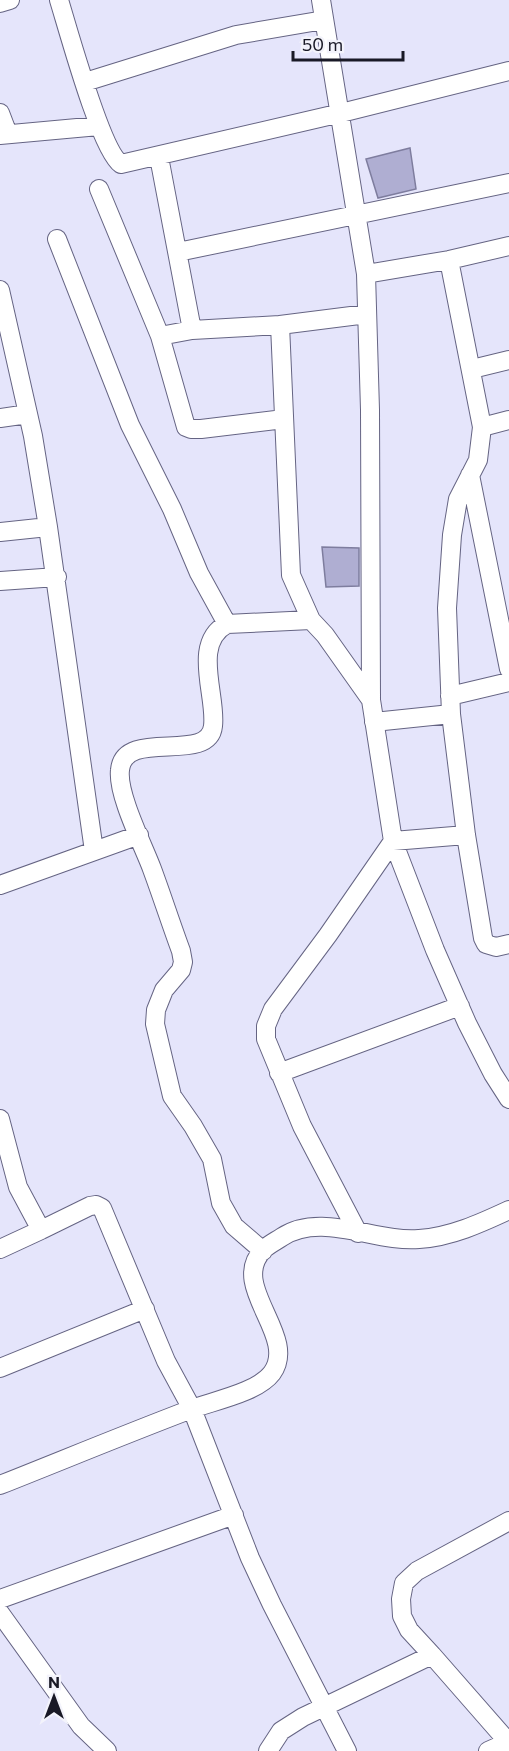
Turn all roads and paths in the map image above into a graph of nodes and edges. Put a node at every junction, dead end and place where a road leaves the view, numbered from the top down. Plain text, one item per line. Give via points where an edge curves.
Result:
1 (10, 0) edge
2 (59, 0) edge
3 (321, 0) edge
4 (0, 3) edge
5 (324, 20) junction
6 (509, 71) edge
7 (85, 82) junction
8 (0, 113) edge
9 (341, 113) junction
10 (99, 126) junction
11 (4, 135) edge
12 (159, 157) junction
13 (509, 183) edge
14 (99, 189) dead end
15 (356, 214) junction
16 (57, 239) dead end
17 (509, 246) edge
18 (178, 252) junction
19 (449, 260) junction
20 (366, 274) junction
21 (1, 298) edge
22 (367, 314) junction
23 (280, 325) junction
24 (192, 330) junction
25 (160, 336) junction
26 (509, 360) edge
27 (472, 369) junction
28 (28, 414) junction
29 (0, 418) edge
30 (284, 419) junction
31 (509, 420) edge
32 (482, 427) junction
33 (470, 475) junction
34 (48, 527) junction
35 (0, 532) edge
36 (57, 577) junction
37 (0, 581) edge
38 (311, 620) junction
39 (227, 624) junction
40 (509, 669) edge
41 (509, 682) edge
42 (371, 700) junction
43 (451, 705) junction
44 (374, 722) junction
45 (139, 835) junction
46 (466, 835) junction
47 (393, 841) junction
48 (94, 851) junction
49 (0, 885) edge
50 (509, 944) edge
51 (460, 1006) junction
52 (279, 1074) junction
53 (509, 1099) edge
54 (0, 1119) edge
55 (509, 1210) edge
56 (41, 1230) junction
57 (358, 1233) junction
58 (0, 1249) edge
59 (263, 1251) junction
60 (145, 1309) junction
61 (0, 1368) edge
62 (192, 1408) junction
63 (0, 1485) edge
64 (234, 1515) junction
65 (509, 1521) edge
66 (0, 1599) edge
67 (0, 1613) edge
68 (432, 1655) junction
69 (325, 1707) junction
70 (508, 1743) edge
71 (107, 1751) edge
72 (268, 1751) edge
73 (347, 1751) edge
74 (488, 1751) edge

1 - 4 street
2 - 7 street
3 - 5 street
5 - 7 street via 236,35
5 - 9 street
6 - 9 street
7 - 10 street
8 - 11 street
9 - 12 street
9 - 15 street
10 - 11 street
10 - 12 street via 118,163
12 - 18 street
13 - 15 street
14 - 25 street
15 - 18 street
15 - 20 street
16 - 39 street via 130,425
17 - 19 street
18 - 24 street
19 - 20 street
19 - 27 street
20 - 22 street
21 - 28 street
22 - 23 street
22 - 42 street
23 - 24 street
23 - 30 street
24 - 25 street
25 - 30 street via 186,427 201,429
26 - 27 street
27 - 32 street
28 - 29 street
28 - 34 street
30 - 38 street via 291,575
31 - 32 street
32 - 33 street via 480,452
33 - 40 street
33 - 43 street via 458,499 452,535 447,608
34 - 35 street
34 - 36 street
36 - 37 street
36 - 48 street
38 - 39 street
38 - 42 street
39 - 45 street via 219,628 208,653 213,727 206,741 137,751 127,755 121,764 121,788
41 - 43 street
42 - 44 street
43 - 44 street
43 - 46 street
44 - 47 street
45 - 48 street
45 - 59 street via 183,962 156,1010 155,1024 172,1096 212,1159 221,1203 234,1226
46 - 47 street
46 - 50 street via 483,938 486,944 496,947
47 - 51 street
47 - 52 street via 273,1009 266,1026 266,1040
48 - 49 street
51 - 52 street
51 - 53 street
52 - 57 street
54 - 56 street via 18,1187
55 - 57 street via 447,1235 418,1240
56 - 58 street
56 - 60 street via 90,1206 100,1206
57 - 59 street via 328,1226 306,1228 285,1235
59 - 62 street via 254,1276 256,1291 277,1341 276,1366 270,1376 254,1386
60 - 61 street
60 - 62 street via 166,1361
62 - 63 street
62 - 64 street
64 - 66 street
64 - 69 street via 272,1605
65 - 68 street via 417,1571 404,1583 402,1616
67 - 71 street via 81,1726
68 - 69 street
68 - 70 street
69 - 72 street via 281,1731
69 - 73 street
70 - 74 street

